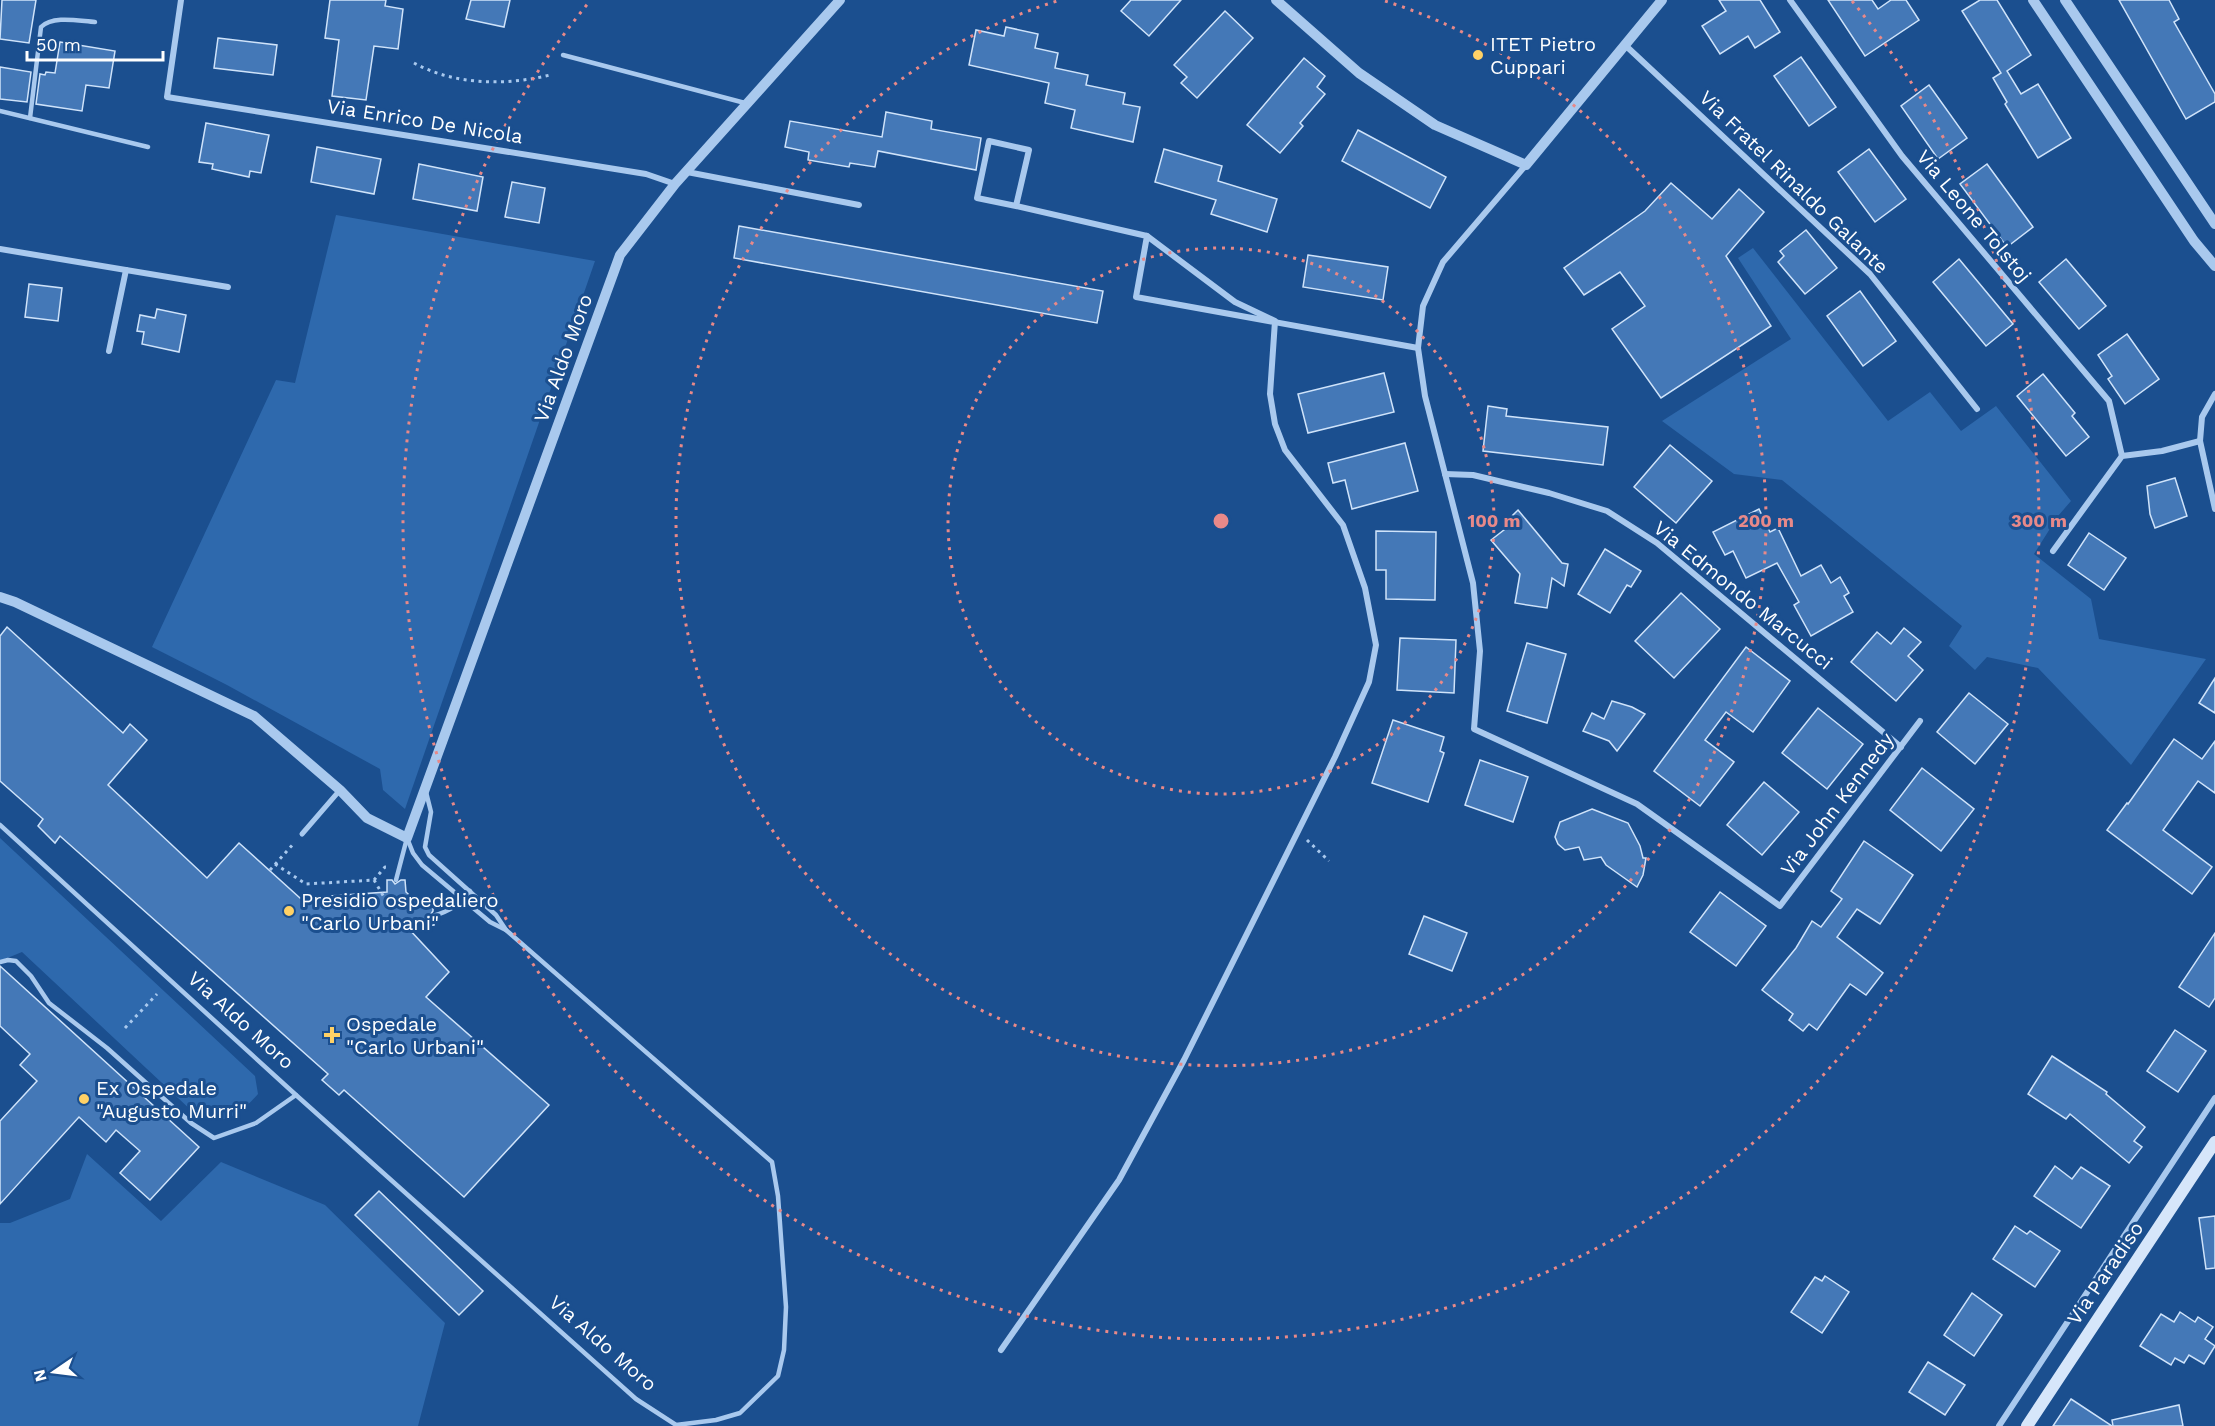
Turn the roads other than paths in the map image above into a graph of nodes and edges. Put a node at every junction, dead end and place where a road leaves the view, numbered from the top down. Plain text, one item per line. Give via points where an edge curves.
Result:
1 (181, 0) edge
2 (840, 0) edge
3 (1276, 0) edge
4 (1662, 0) edge
5 (1790, 0) edge
6 (2033, 0) edge
7 (2065, 0) edge
8 (95, 22) dead end
9 (1624, 44) junction
10 (563, 55) dead end
11 (747, 104) junction
12 (0, 111) edge
13 (30, 118) junction
14 (148, 147) dead end
15 (1526, 165) junction
16 (687, 172) junction
17 (675, 184) junction
18 (859, 206) dead end
19 (1016, 206) junction
20 (2215, 224) edge
21 (1147, 236) junction
22 (0, 249) edge
23 (2215, 266) edge
24 (126, 270) junction
25 (228, 287) dead end
26 (1275, 321) junction
27 (1418, 348) junction
28 (110, 351) dead end
29 (2214, 398) edge
30 (1977, 409) dead end
31 (2200, 441) junction
32 (2122, 456) junction
33 (1445, 474) junction
34 (2215, 509) edge
35 (2053, 551) dead end
36 (0, 597) edge
37 (1920, 721) dead end
38 (1901, 747) junction
39 (340, 790) junction
40 (426, 790) junction
41 (0, 825) edge
42 (302, 834) road end
43 (407, 838) junction
44 (396, 880) dead end
45 (470, 891) junction
46 (463, 900) junction
47 (433, 916) dead end
48 (506, 930) junction
49 (0, 962) edge
50 (296, 1095) junction
51 (2215, 1098) edge
52 (2215, 1142) edge
53 (1001, 1350) dead end
54 (1999, 1426) edge
55 (2027, 1426) edge

1 - 17 street, Via Enrico De Nicola via 167,97 646,174
2 - 11 street, Via Aldo Moro
3 - 15 street via 1359,73 1435,125
4 - 9 street
5 - 32 street, Via Leone Tolstoj via 1902,156 2109,401
6 - 23 street via 2194,242
7 - 20 street
8 - 13 lane via 55,20 41,27
9 - 15 street
9 - 30 street, Via Fratel Rinaldo Galante via 1870,273
10 - 11 lane
11 - 16 street, Via Aldo Moro
12 - 13 lane
13 - 14 lane
15 - 27 street via 1443,262 1423,306
16 - 17 street, Via Aldo Moro
16 - 18 street
17 - 40 street, Via Aldo Moro via 620,255
19 - 19 street via 1029,150 989,141 977,198
19 - 21 street
21 - 26 street via 1235,302
21 - 26 street via 1136,297
22 - 24 street
24 - 25 street
24 - 28 street
26 - 27 street
26 - 53 street via 1270,394 1275,424 1285,450 1343,525 1365,588 1376,645 1369,682 1184,1060 1119,1180
27 - 33 street via 1425,396
29 - 31 street via 2202,417
31 - 32 street
31 - 34 street
32 - 35 street
33 - 38 street, Via Edmondo Marcucci via 1473,475 1607,512 1657,543
33 - 38 street, Via John Kennedy via 1473,583 1480,651 1474,729 1637,804 1780,906
36 - 39 street via 254,716
37 - 38 street, Via John Kennedy
39 - 42 street
39 - 43 street via 367,818
40 - 43 street, Via Aldo Moro
40 - 45 lane, Via Aldo Moro via 431,812 424,847
41 - 50 lane, Via Aldo Moro
43 - 44 lane
43 - 46 lane, Via Aldo Moro via 422,865
45 - 46 lane
45 - 48 lane, Via Aldo Moro
46 - 47 lane via 448,912
46 - 48 lane, Via Aldo Moro
48 - 50 lane, Via Aldo Moro via 772,1162 786,1307 784,1350 778,1376 741,1413 676,1425 636,1399
49 - 50 lane via 16,962 49,1003 213,1138 256,1123
51 - 54 street
52 - 55 main road, Via Paradiso

